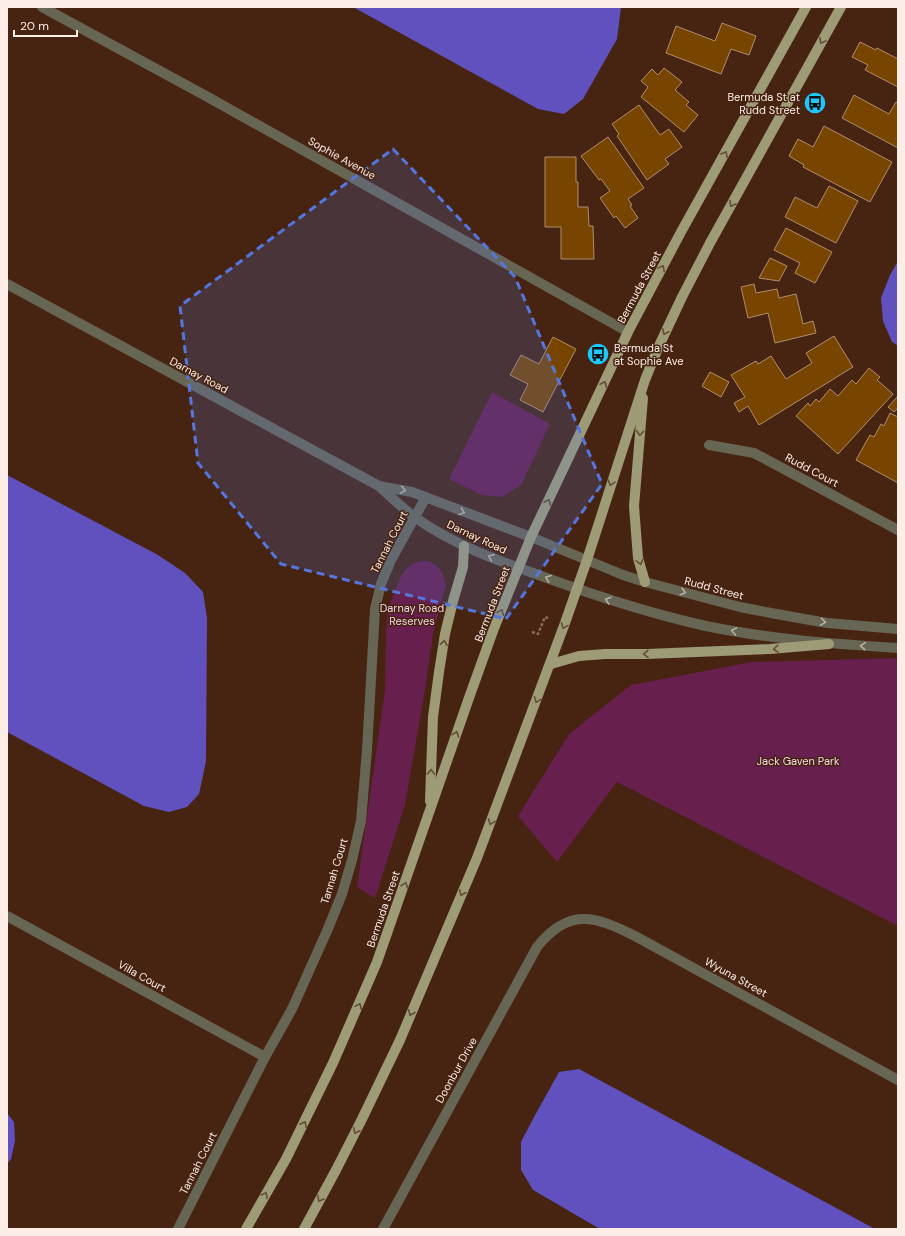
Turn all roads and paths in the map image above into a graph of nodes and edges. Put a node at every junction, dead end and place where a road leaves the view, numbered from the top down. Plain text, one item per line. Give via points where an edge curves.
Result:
1 (42, 7) edge
2 (806, 7) edge
3 (841, 7) edge
4 (7, 284) edge
5 (628, 332) junction
6 (645, 380) junction
7 (709, 445) dead end
8 (379, 486) junction
9 (426, 497) junction
10 (414, 517) junction
11 (898, 530) edge
12 (531, 537) junction
13 (464, 546) junction
14 (587, 560) junction
15 (518, 568) junction
16 (645, 582) junction
17 (577, 589) junction
18 (550, 619) dead end
19 (898, 629) edge
20 (532, 632) dead end
21 (829, 644) junction
22 (898, 648) edge
23 (551, 664) junction
24 (429, 811) junction
25 (7, 916) edge
26 (557, 928) joint
27 (265, 1057) junction
28 (898, 1080) edge
29 (178, 1229) edge
30 (246, 1229) edge
31 (304, 1229) edge
32 (382, 1229) edge

1 - 5 street, Sophie Avenue
5 -> 2 main road, Bermuda Street
3 -> 6 main road via 710,243 682,297
4 - 8 street, Darnay Road
12 -> 5 main road, Bermuda Street
6 -> 14 main road
6 -> 16 main road via 634,506 638,558
7 - 11 street, Rudd Court via 754,453
8 -> 9 street, Darnay Road
8 - 10 street, Darnay Road
9 - 10 street, Tannah Court
9 -> 12 street, Darnay Road
10 - 13 street, Darnay Road
10 - 27 street, Tannah Court via 391,560 381,584 375,609 361,820 352,860 342,894 292,1009
12 - 14 street, Rudd Street
12 - 15 main road, Bermuda Street
15 -> 13 street, Darnay Road
24 -> 13 main road via 433,717 445,634 463,567
14 - 16 street, Rudd Street
14 - 17 main road
17 -> 15 street, Darnay Road
24 -> 15 main road, Bermuda Street
16 -> 19 street, Rudd Street via 771,614 827,623
21 -> 17 street via 706,626
17 -> 23 main road
18 - 20 path via 545,617 538,634
22 -> 21 street
21 -> 23 main road via 762,650 605,654 579,656
23 -> 31 main road via 477,858 400,1040
30 -> 24 main road, Bermuda Street via 286,1159 359,1006 390,929
25 - 27 street, Villa Court
26 - 28 street, Wyuna Street via 569,921 582,919 612,925
26 - 32 street, Doonbur Drive via 537,947
27 - 29 street, Tannah Court

